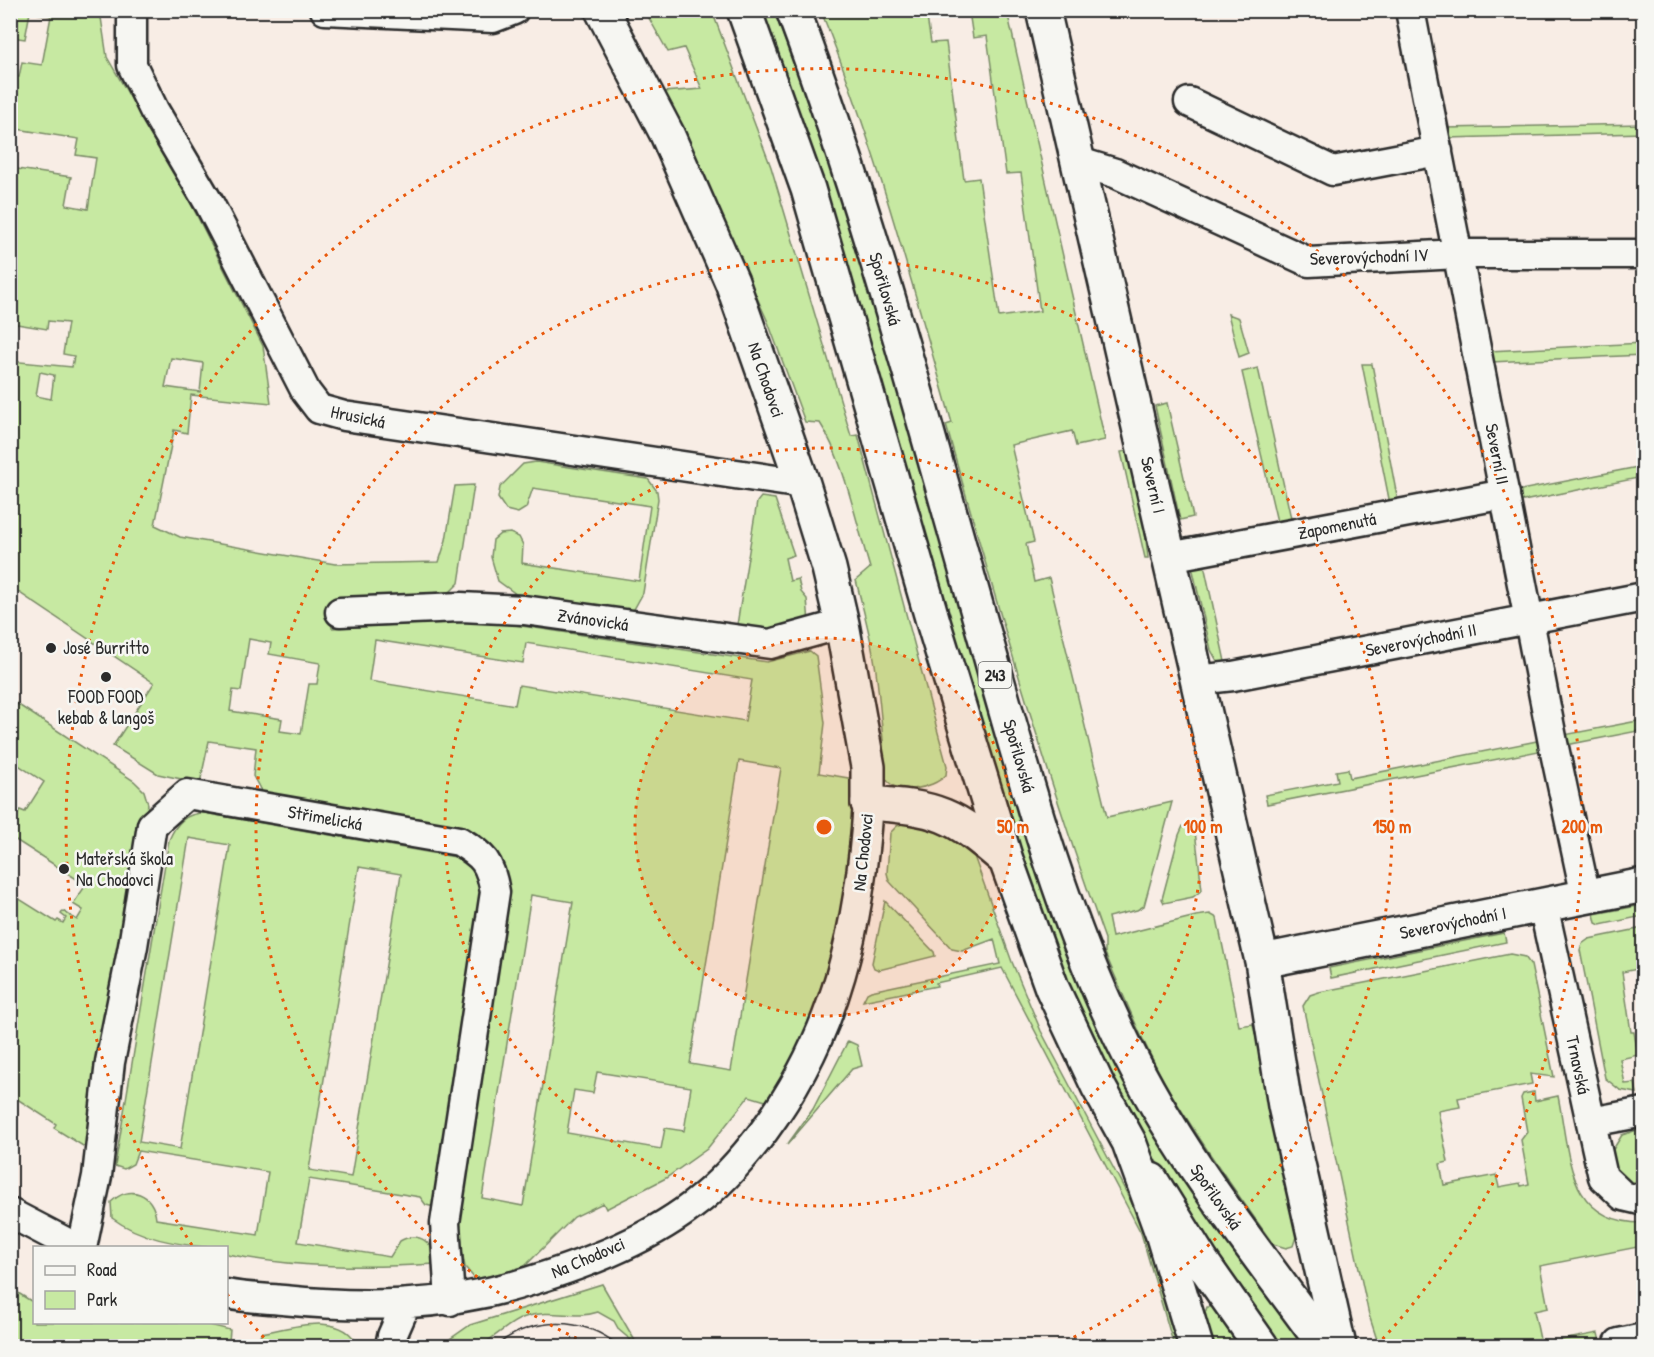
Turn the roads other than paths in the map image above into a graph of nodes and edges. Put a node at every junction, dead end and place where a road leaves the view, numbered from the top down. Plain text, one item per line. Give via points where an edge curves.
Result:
1 (132, 10) edge
2 (325, 10) edge
3 (514, 10) edge
4 (602, 10) edge
5 (744, 10) edge
6 (793, 10) edge
7 (1043, 10) edge
8 (1410, 10) edge
9 (1189, 102) dead end
10 (1438, 152) junction
11 (1079, 162) junction
12 (1458, 254) junction
13 (1644, 254) edge
14 (803, 484) junction
15 (1505, 494) junction
16 (1169, 557) junction
17 (1644, 597) edge
18 (340, 612) dead end
19 (1529, 619) junction
20 (842, 624) junction
21 (1197, 680) junction
22 (868, 803) junction
23 (1006, 860) junction
24 (1644, 885) edge
25 (1586, 897) junction
26 (1543, 905) junction
27 (1262, 961) junction
28 (1644, 1112) edge
29 (1591, 1122) junction
30 (1129, 1142) junction
31 (1644, 1201) edge
32 (10, 1213) edge
33 (75, 1246) edge
34 (80, 1246) edge
35 (228, 1294) edge
36 (450, 1301) junction
37 (406, 1304) junction
38 (390, 1347) edge
39 (1196, 1347) edge
40 (1260, 1347) edge
41 (1325, 1347) edge
42 (1339, 1347) edge

1 - 14 street, Hrusická via 132,65 210,205 306,392 320,409 344,417 495,441
2 - 3 street via 493,18
4 - 14 main road, Na Chodovci via 667,134 732,282
5 - 23 main road, 243 via 808,189
6 - 41 main road, Spořilovská / 243 via 860,203 1022,767 1087,960 1123,1044 1173,1133
7 - 11 main road, Severní I
8 - 10 street, Severní II
9 - 10 street via 1333,171
10 - 12 street, Severní II
11 - 12 street, Severovýchodní IV via 1115,173 1309,262
11 - 16 main road, Severní I
12 - 13 street, Severovýchodní IV
12 - 15 street, Severní II
14 - 20 main road, Na Chodovci
15 - 16 street, Zapomenutá
15 - 19 street, Severní II
16 - 21 main road, Severní I
17 - 19 street, Severovýchodní II
18 - 20 street, Zvánovická via 461,607 524,610 770,645
19 - 21 street, Severovýchodní II
19 - 25 street, Severní II
20 - 22 main road, Na Chodovci via 868,767
21 - 27 main road, Severní I
22 - 23 main road via 934,810 974,832
22 - 36 street, Na Chodovci via 858,896 838,988 825,1027 804,1071 734,1169 698,1202 630,1241 554,1274
23 - 30 main road, 243 via 1052,987
24 - 25 main road, Severovýchodní I
25 - 26 main road, Severovýchodní I
26 - 27 main road, Severovýchodní I
26 - 29 street, Trnavská
27 - 42 main road, Severní I via 1284,1106
28 - 29 street
29 - 31 street, Trnavská via 1603,1177 1623,1196
30 - 39 main road via 1162,1233
30 - 40 main road via 1202,1262
32 - 33 street
34 - 36 street, Střimelická via 97,1176 110,1062 152,825 187,794 459,841 481,853 491,871 495,892 446,1223
35 - 37 street, Na Chodovci via 311,1303
36 - 37 street, Na Chodovci
37 - 38 street

